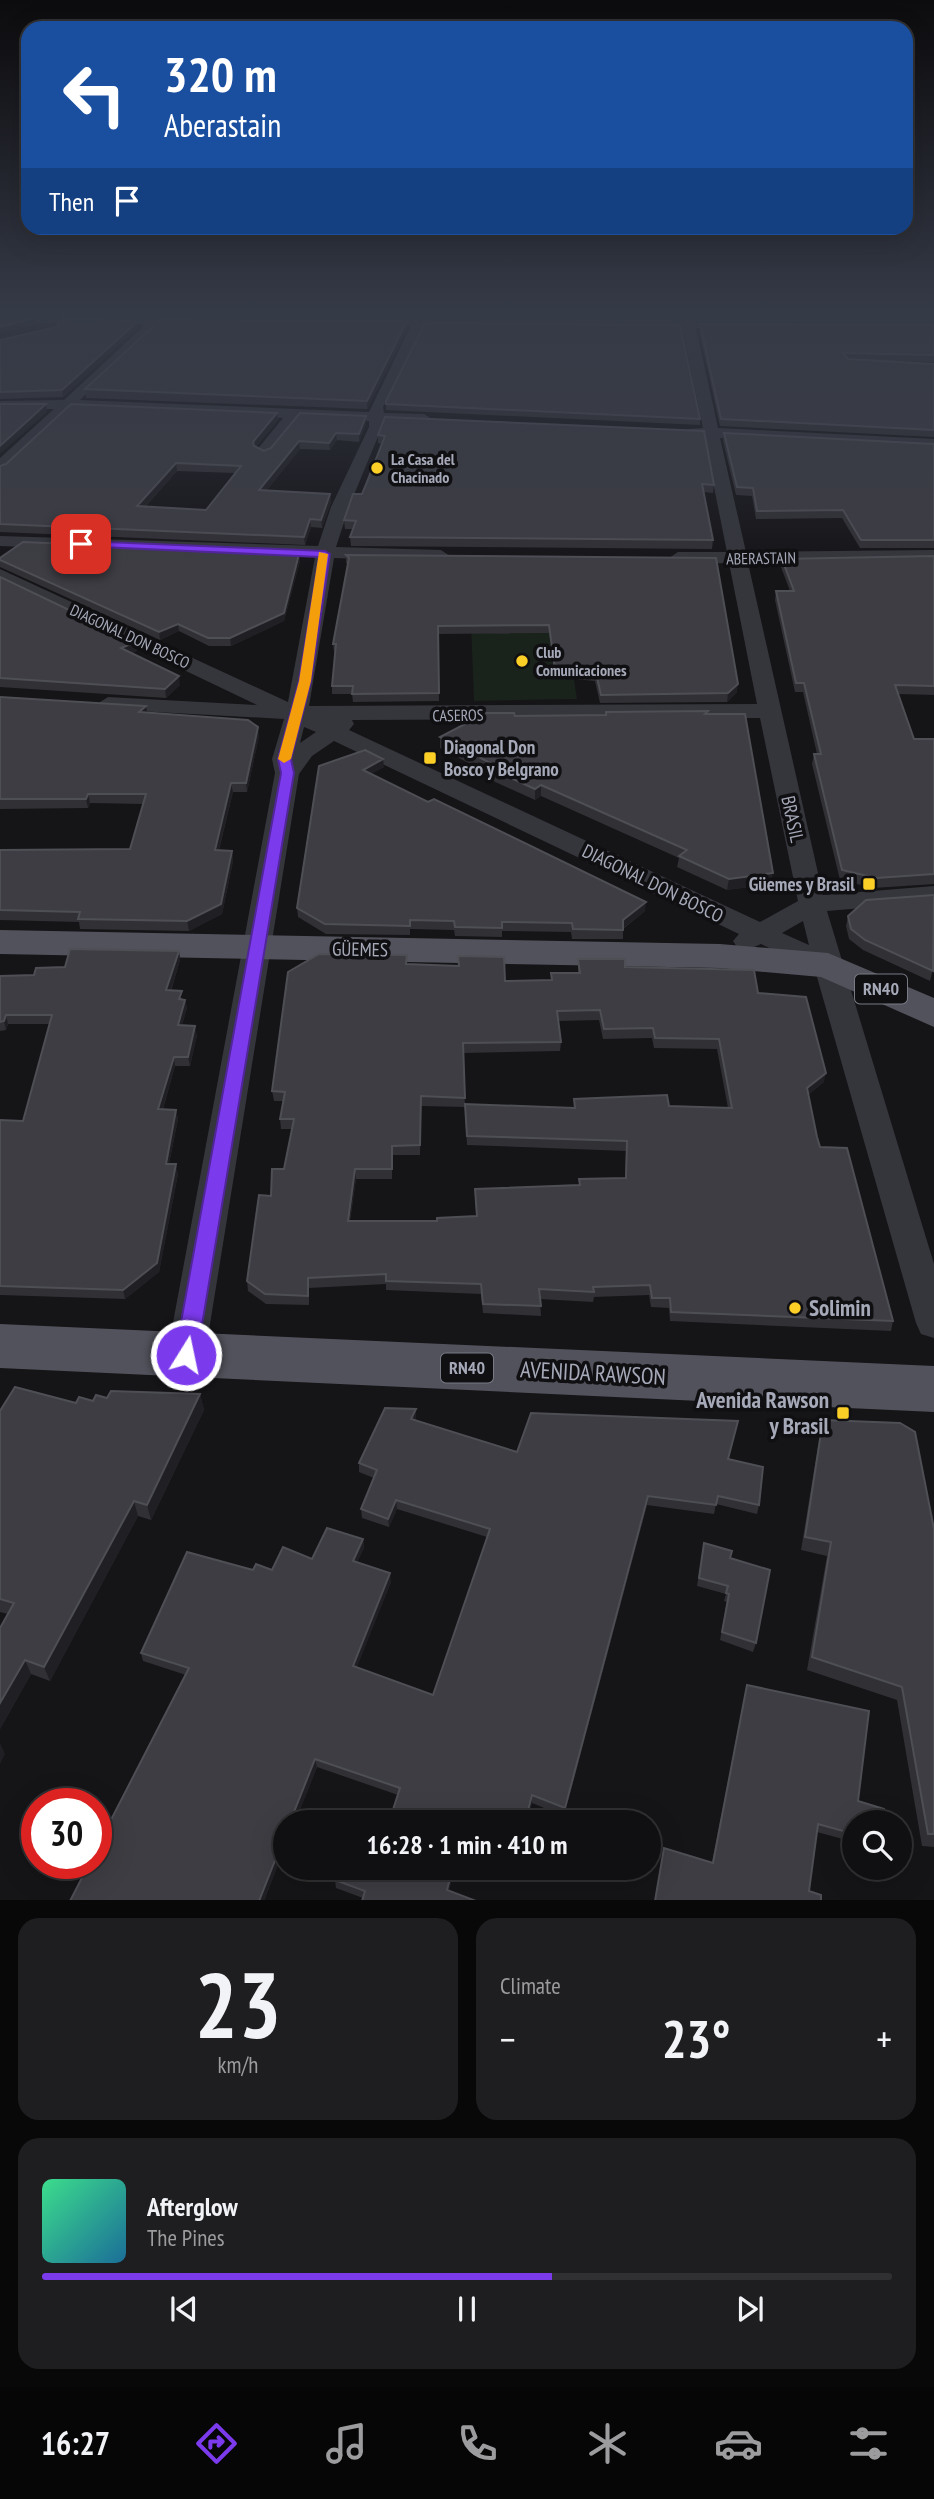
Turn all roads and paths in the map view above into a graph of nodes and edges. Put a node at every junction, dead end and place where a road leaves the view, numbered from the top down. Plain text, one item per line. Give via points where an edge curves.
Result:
1 (74, 397) edge
2 (383, 397) edge
3 (703, 397) edge
4 (67, 404) junction
5 (0, 405) edge
6 (294, 414) junction
7 (376, 417) junction
8 (442, 420) edge
9 (684, 431) edge
10 (711, 433) junction
11 (934, 444) edge
12 (264, 451) edge
13 (0, 467) edge
14 (0, 541) edge
15 (325, 554) junction
16 (461, 556) edge
17 (934, 556) edge
18 (654, 558) edge
19 (737, 558) junction
20 (0, 575) edge
21 (216, 676) junction
22 (82, 703) edge
23 (188, 709) junction
24 (770, 710) junction
25 (295, 714) junction
26 (363, 716) junction
27 (396, 716) junction
28 (331, 730) junction
29 (373, 749) junction
30 (288, 773) junction
31 (934, 894) edge
32 (812, 904) junction
33 (759, 934) junction
34 (0, 942) edge
35 (256, 947) junction
36 (720, 956) junction
37 (828, 965) junction
38 (934, 1014) edge
39 (934, 1323) edge
40 (0, 1346) edge
41 (186, 1355) junction
42 (934, 1389) edge

1 - 4 street
2 - 7 street
3 - 10 street, BRASIL
4 - 5 street
4 - 6 street
4 - 13 street
6 - 7 street
6 - 12 street
7 - 8 street
7 - 15 street via 377,427 340,508
9 - 10 street
10 - 11 street
10 - 19 street, BRASIL
14 - 15 street
15 - 16 street
15 - 25 street via 305,681
17 - 19 street, ABERASTAIN
18 - 19 street, ABERASTAIN
19 - 24 street, BRASIL
20 - 21 street, DIAGONAL DON BOSCO
21 - 23 street via 219,684 214,694
21 - 25 street, DIAGONAL DON BOSCO
22 - 23 street, CASEROS
23 - 25 street, CASEROS
24 - 27 street, CASEROS
24 - 32 street, BRASIL
25 - 26 street, CASEROS
25 - 28 street, DIAGONAL DON BOSCO
25 - 30 street via 284,759
26 - 27 street, CASEROS
26 - 28 street
27 - 29 street via 377,729
28 - 29 street, DIAGONAL DON BOSCO
28 - 30 street via 304,751
29 - 33 street, DIAGONAL DON BOSCO
30 - 35 street
31 - 32 street
32 - 33 street
32 - 37 street, BRASIL
33 - 36 street
33 - 37 street, DIAGONAL DON BOSCO
34 - 35 main road, GÜEMES / RN40
35 - 36 main road, GÜEMES / RN40
35 - 41 street
36 - 37 main road, GÜEMES / RN40
37 - 38 main road, DIAGONAL DON BOSCO / RN40
37 - 39 street, BRASIL
40 - 41 main road, AVENIDA RAWSON / RN40
41 - 42 main road, AVENIDA RAWSON / RN40

